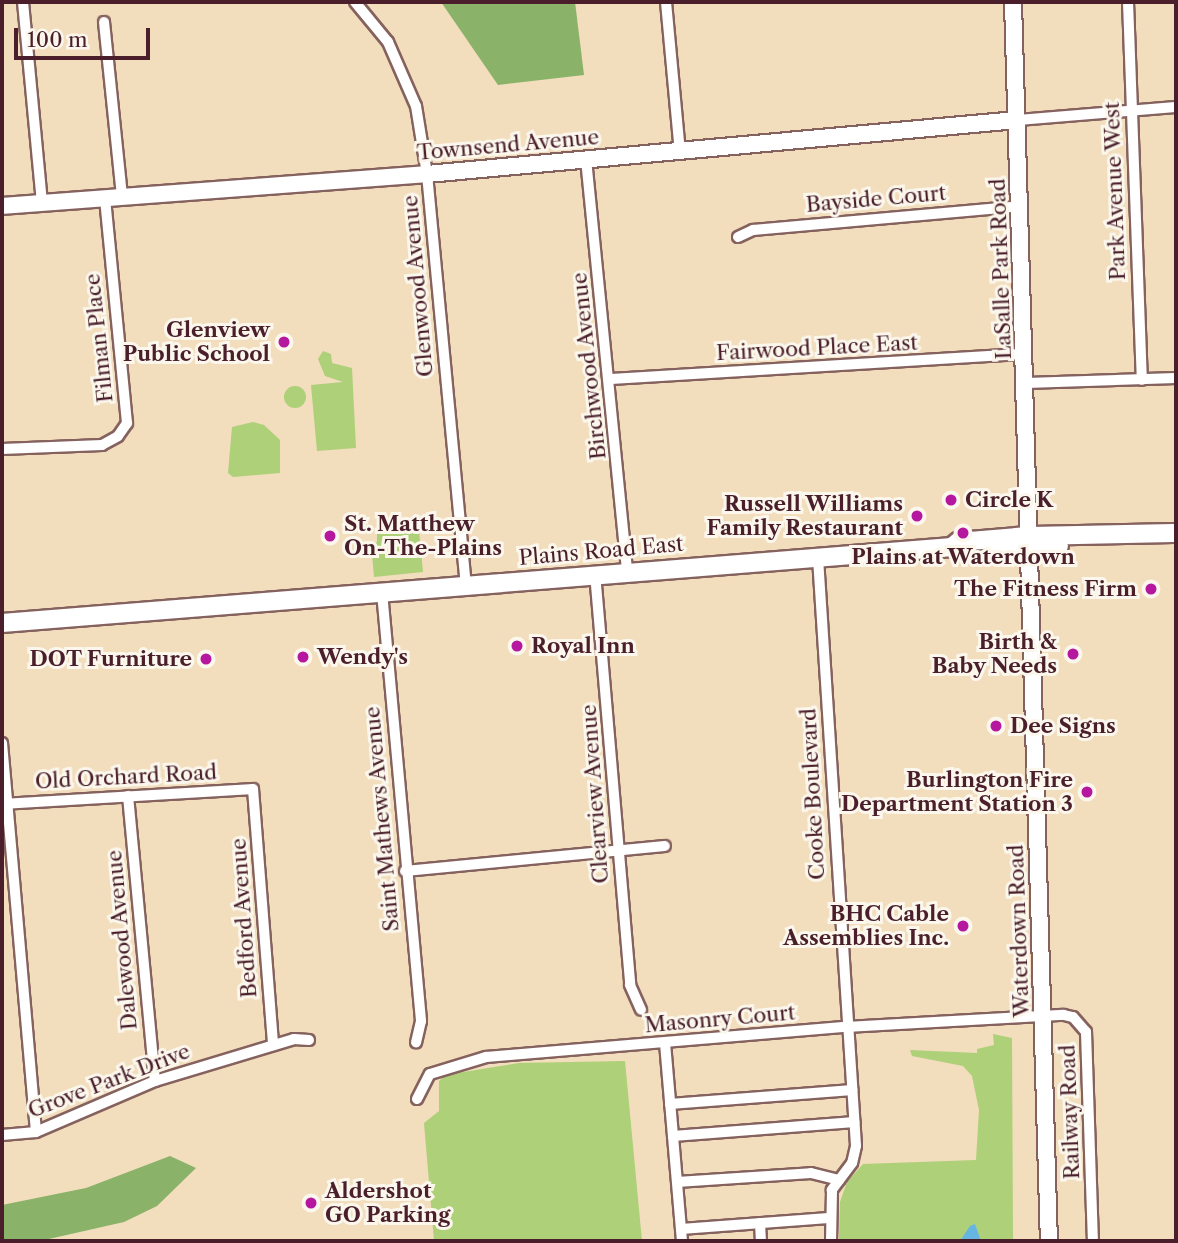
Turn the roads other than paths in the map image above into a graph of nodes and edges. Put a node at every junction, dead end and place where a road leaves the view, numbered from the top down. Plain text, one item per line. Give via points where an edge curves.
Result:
1 (23, 2) edge
2 (355, 2) edge
3 (666, 2) edge
4 (1013, 2) edge
5 (1128, 2) edge
6 (104, 22) dead end
7 (1176, 107) edge
8 (1131, 109) junction
9 (1017, 120) junction
10 (680, 152) junction
11 (586, 159) junction
12 (427, 174) junction
13 (122, 197) junction
14 (105, 198) junction
15 (43, 202) junction
16 (2, 206) edge
17 (1020, 206) junction
18 (738, 237) dead end
19 (1025, 354) junction
20 (1176, 378) edge
21 (611, 379) junction
22 (1142, 380) junction
23 (1026, 383) junction
24 (2, 449) edge
25 (1176, 533) edge
26 (1028, 542) junction
27 (818, 558) junction
28 (627, 570) junction
29 (595, 573) junction
30 (466, 585) junction
31 (382, 592) junction
32 (2, 623) edge
33 (2, 743) edge
34 (253, 789) joint
35 (128, 796) junction
36 (5, 803) edge
37 (665, 846) dead end
38 (618, 852) junction
39 (405, 871) junction
40 (641, 1010) dead end
41 (1044, 1015) junction
42 (846, 1027) junction
43 (309, 1040) dead end
44 (416, 1042) dead end
45 (664, 1044) junction
46 (273, 1045) junction
47 (155, 1081) junction
48 (852, 1090) junction
49 (417, 1099) dead end
50 (670, 1104) junction
51 (854, 1122) junction
52 (36, 1132) junction
53 (2, 1135) edge
54 (673, 1136) junction
55 (839, 1180) junction
56 (677, 1182) junction
57 (829, 1218) junction
58 (760, 1223) junction
59 (682, 1235) edge
60 (761, 1241) edge
61 (831, 1241) edge
62 (1049, 1241) edge
63 (1093, 1241) edge

1 - 15 street
2 - 12 street, Glenwood Avenue via 388,42 410,87
3 - 10 street
4 - 9 main road, LaSalle Park Road
5 - 8 street, Park Avenue West
6 - 13 street
7 - 8 street
8 - 9 street
8 - 22 street, Park Avenue West
9 - 10 main road, Townsend Avenue
9 - 17 main road, LaSalle Park Road
10 - 11 main road, Townsend Avenue
11 - 12 main road, Townsend Avenue
11 - 21 street, Birchwood Avenue
12 - 13 main road, Townsend Avenue
12 - 30 street, Glenwood Avenue
13 - 14 main road, Townsend Avenue
14 - 15 main road, Townsend Avenue
14 - 24 street, Filman Place via 127,423 118,436 102,445
15 - 16 main road, Townsend Avenue
17 - 18 street, Bayside Court via 753,230
17 - 19 main road, LaSalle Park Road
19 - 21 street, Fairwood Place East
19 - 23 main road, LaSalle Park Road
20 - 22 street
21 - 28 street, Birchwood Avenue
22 - 23 street
23 - 26 main road, LaSalle Park Road
25 - 26 main road, Plains Road East via 1109,537 1098,531
26 - 27 main road, Plains Road East via 958,542 952,547
26 - 41 main road, Waterdown Road
27 - 28 main road, Plains Road East
27 - 42 street, Cooke Boulevard
28 - 29 main road, Plains Road East
29 - 30 main road, Plains Road East
29 - 38 street, Clearview Avenue via 606,662
30 - 31 main road, Plains Road East
31 - 32 main road, Plains Road East
31 - 39 street, Saint Mathews Avenue
33 - 36 street
34 - 35 street, Old Orchard Road
34 - 46 street, Bedford Avenue
35 - 36 street, Old Orchard Road
35 - 47 street, Dalewood Avenue
36 - 52 street
37 - 38 street
38 - 39 street
38 - 40 street, Clearview Avenue via 630,985
39 - 44 street, Saint Mathews Avenue via 421,1021
41 - 42 street, Masonry Court
41 - 62 main road, Waterdown Road
41 - 63 street, Railway Road via 1073,1017 1086,1032
42 - 45 street, Masonry Court
42 - 48 street, Cooke Boulevard
43 - 46 street, Grove Park Drive
45 - 49 street, Masonry Court via 486,1057 430,1074
45 - 50 street
46 - 47 street, Grove Park Drive
47 - 52 street, Grove Park Drive
48 - 50 street
48 - 51 street, Cooke Boulevard
50 - 54 street
51 - 54 street
51 - 55 street, Cooke Boulevard via 852,1163
52 - 53 street, Grove Park Drive
54 - 56 street
55 - 56 street via 811,1173
55 - 57 street, Cooke Boulevard via 832,1190
56 - 59 street
57 - 58 street
57 - 61 street, Cooke Boulevard
58 - 59 street
58 - 60 street

